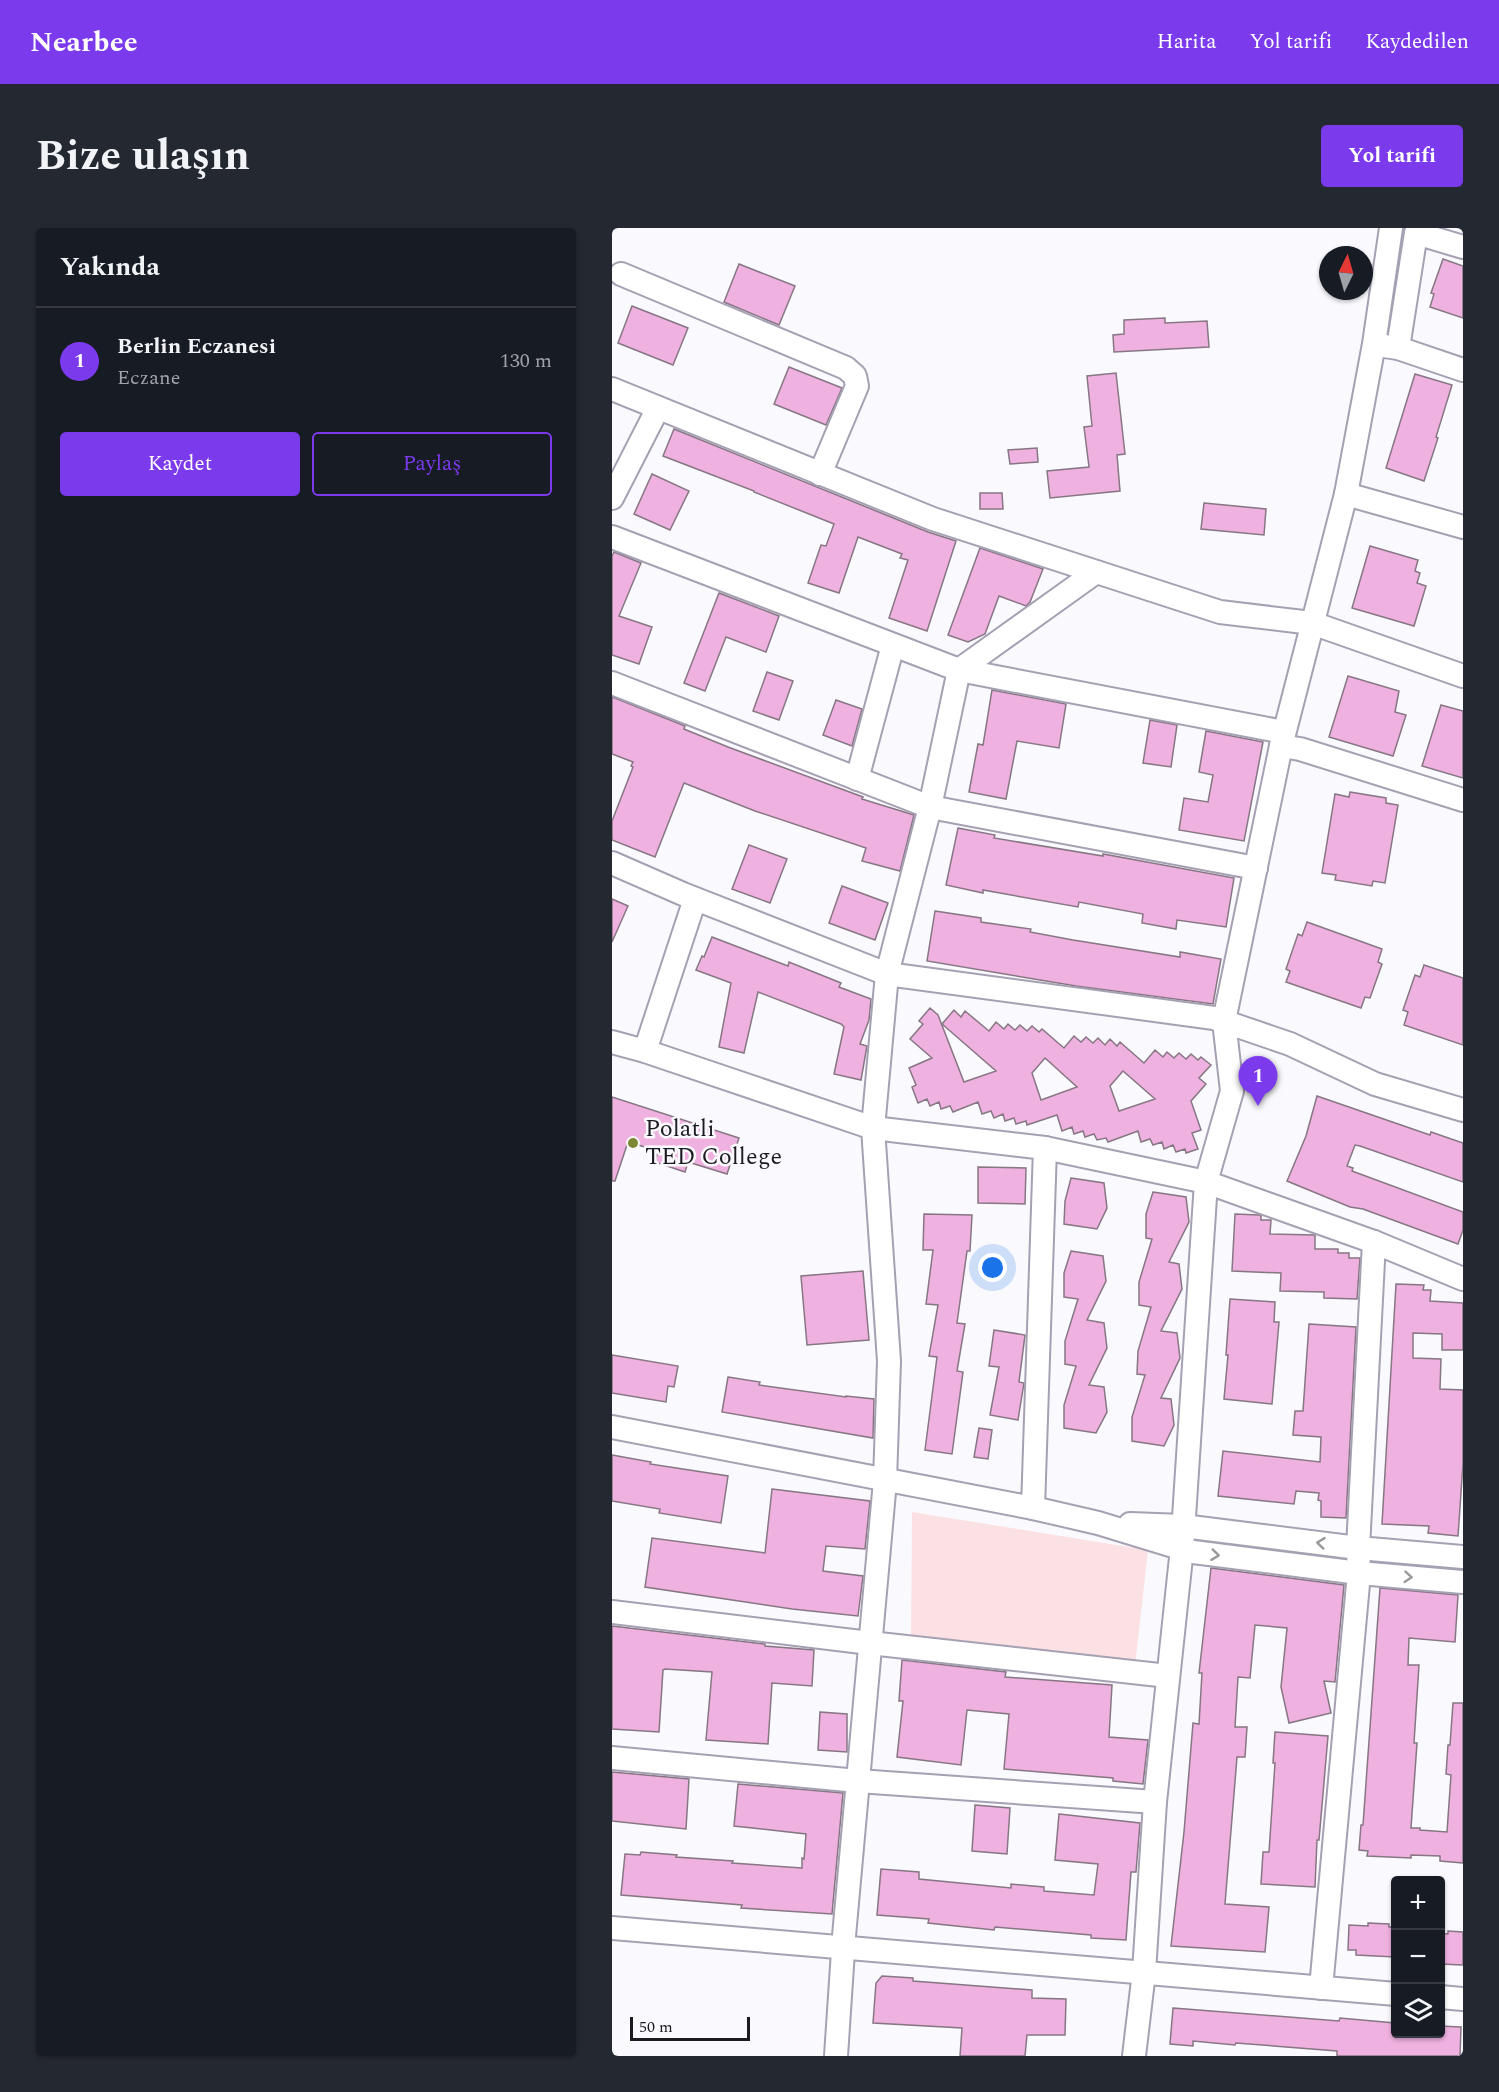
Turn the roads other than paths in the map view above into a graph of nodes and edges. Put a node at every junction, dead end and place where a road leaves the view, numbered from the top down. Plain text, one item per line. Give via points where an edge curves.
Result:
1 (1391, 228) edge
2 (1463, 247) edge
3 (621, 274) dead end
4 (1374, 344) junction
5 (1398, 348) junction
6 (1463, 370) edge
7 (612, 389) edge
8 (658, 408) junction
9 (820, 474) junction
10 (1346, 494) junction
11 (612, 498) edge
12 (1463, 527) edge
13 (612, 537) edge
14 (1096, 572) junction
15 (1312, 623) junction
16 (893, 645) junction
17 (959, 670) junction
18 (1463, 676) edge
19 (612, 683) edge
20 (1283, 739) junction
21 (857, 779) junction
22 (1463, 800) edge
23 (930, 807) junction
24 (612, 863) edge
25 (1256, 868) junction
26 (695, 899) junction
27 (886, 974) junction
28 (1224, 1021) junction
29 (612, 1042) edge
30 (645, 1051) junction
31 (1463, 1110) edge
32 (873, 1128) junction
33 (1045, 1148) junction
34 (1206, 1182) junction
35 (1374, 1242) junction
36 (1463, 1279) edge
37 (612, 1427) edge
38 (885, 1481) junction
39 (1033, 1508) junction
40 (1182, 1537) junction
41 (1358, 1548) junction
42 (1463, 1557) edge
43 (1359, 1573) junction
44 (1463, 1582) edge
45 (612, 1612) edge
46 (870, 1644) junction
47 (1168, 1676) junction
48 (612, 1758) edge
49 (858, 1781) junction
50 (1155, 1802) junction
51 (612, 1928) edge
52 (843, 1947) junction
53 (1144, 1972) junction
54 (1321, 1988) junction
55 (1391, 1994) edge
56 (1445, 1997) edge
57 (1463, 1999) edge
58 (836, 2056) edge
59 (1134, 2056) edge

1 - 4 street
2 - 5 street via 1416,233
3 - 9 street via 853,372 857,386
4 - 5 street
4 - 10 street
5 - 6 street
7 - 8 street
8 - 9 street
8 - 11 street
9 - 14 street via 933,519
10 - 12 street
10 - 15 street
13 - 16 street
14 - 15 street via 1220,612
14 - 17 street
15 - 18 street
15 - 20 street
16 - 17 street
16 - 21 street
17 - 20 street
17 - 23 street
19 - 21 street
20 - 22 street via 1300,749
20 - 25 street
21 - 23 street
23 - 25 street
23 - 27 street
24 - 26 street
25 - 28 street
26 - 27 street
26 - 30 street
27 - 28 street
27 - 32 street
28 - 31 street via 1290,1044 1375,1084
28 - 34 street via 1232,1091
29 - 30 street
30 - 32 street
32 - 33 street
32 - 38 street via 889,1361
33 - 34 street
33 - 39 street
34 - 35 street
34 - 40 street
35 - 36 street
35 - 41 street
37 - 38 street
38 - 39 street
38 - 46 street
39 - 40 street
41 -> 40 street
40 -> 43 street via 1193,1552
40 - 47 street
41 - 42 street
41 - 43 street
43 -> 44 street
43 - 54 street
45 - 46 street
46 - 47 street
46 - 49 street
47 - 50 street
48 - 49 street
49 - 50 street
49 - 52 street
50 - 53 street
51 - 52 street
52 - 53 street
52 - 58 street
53 - 54 street
53 - 59 street
54 - 55 street
56 - 57 street

